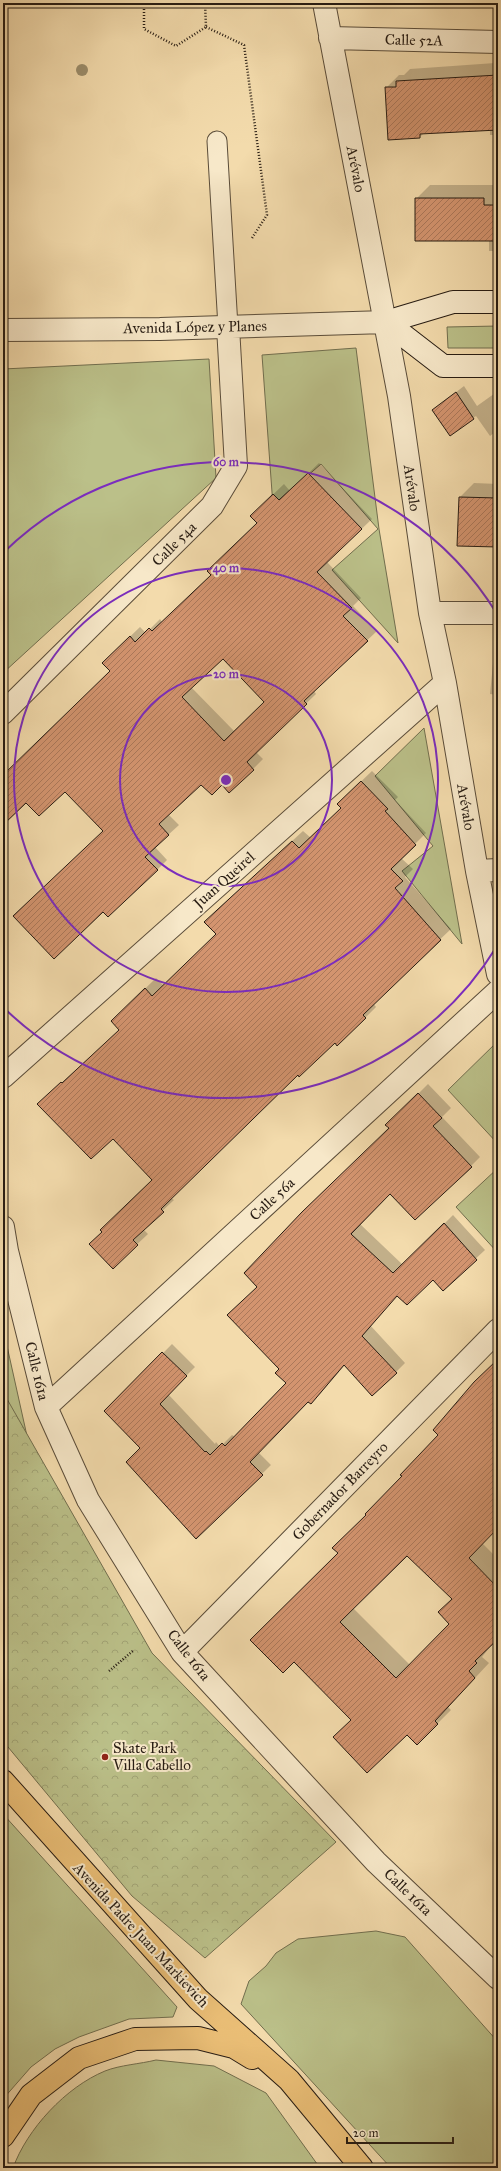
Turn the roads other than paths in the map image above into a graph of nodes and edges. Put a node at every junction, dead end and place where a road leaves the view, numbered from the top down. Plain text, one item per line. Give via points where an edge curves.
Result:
1 (324, 3) edge
2 (330, 38) junction
3 (498, 42) edge
4 (217, 141) dead end
5 (498, 302) edge
6 (386, 322) junction
7 (228, 327) junction
8 (3, 330) edge
9 (498, 366) edge
10 (430, 613) junction
11 (498, 613) edge
12 (445, 683) junction
13 (3, 713) edge
14 (498, 870) edge
15 (477, 871) junction
16 (498, 974) edge
17 (498, 991) edge
18 (3, 1077) edge
19 (3, 1227) edge
20 (498, 1330) edge
21 (46, 1406) junction
22 (182, 1652) junction
23 (3, 1781) edge
24 (498, 1978) edge
25 (289, 2080) junction
26 (3, 2136) edge
27 (362, 2168) edge

1 - 2 street, Arévalo
2 - 3 street, Calle 52A
2 - 6 street, Arévalo
4 - 7 lane
5 - 6 street, Avenida López y Planes via 453,302
6 - 7 street, Avenida López y Planes
6 - 9 street via 443,366
6 - 10 street, Arévalo
7 - 8 street, Avenida López y Planes
7 - 13 street, Calle 54a via 236,466 212,506
10 - 11 street
10 - 12 street, Arévalo
12 - 15 street, Arévalo
12 - 18 street, Juan Queirel
14 - 15 street
15 - 16 street, Arévalo
17 - 21 street, Calle 56a
19 - 21 street, Calle 161a
20 - 22 street, Gobernador Barreyro
21 - 22 street, Calle 161a via 88,1500
22 - 24 street, Calle 161a via 376,1862
23 - 25 main road, Avenida Padre Juan Markievich via 198,1999
25 - 26 main road, Avenida Padre Juan Markievich via 234,2047 198,2038 135,2039 79,2058 31,2094
25 - 27 main road, Avenida Padre Juan Markievich

